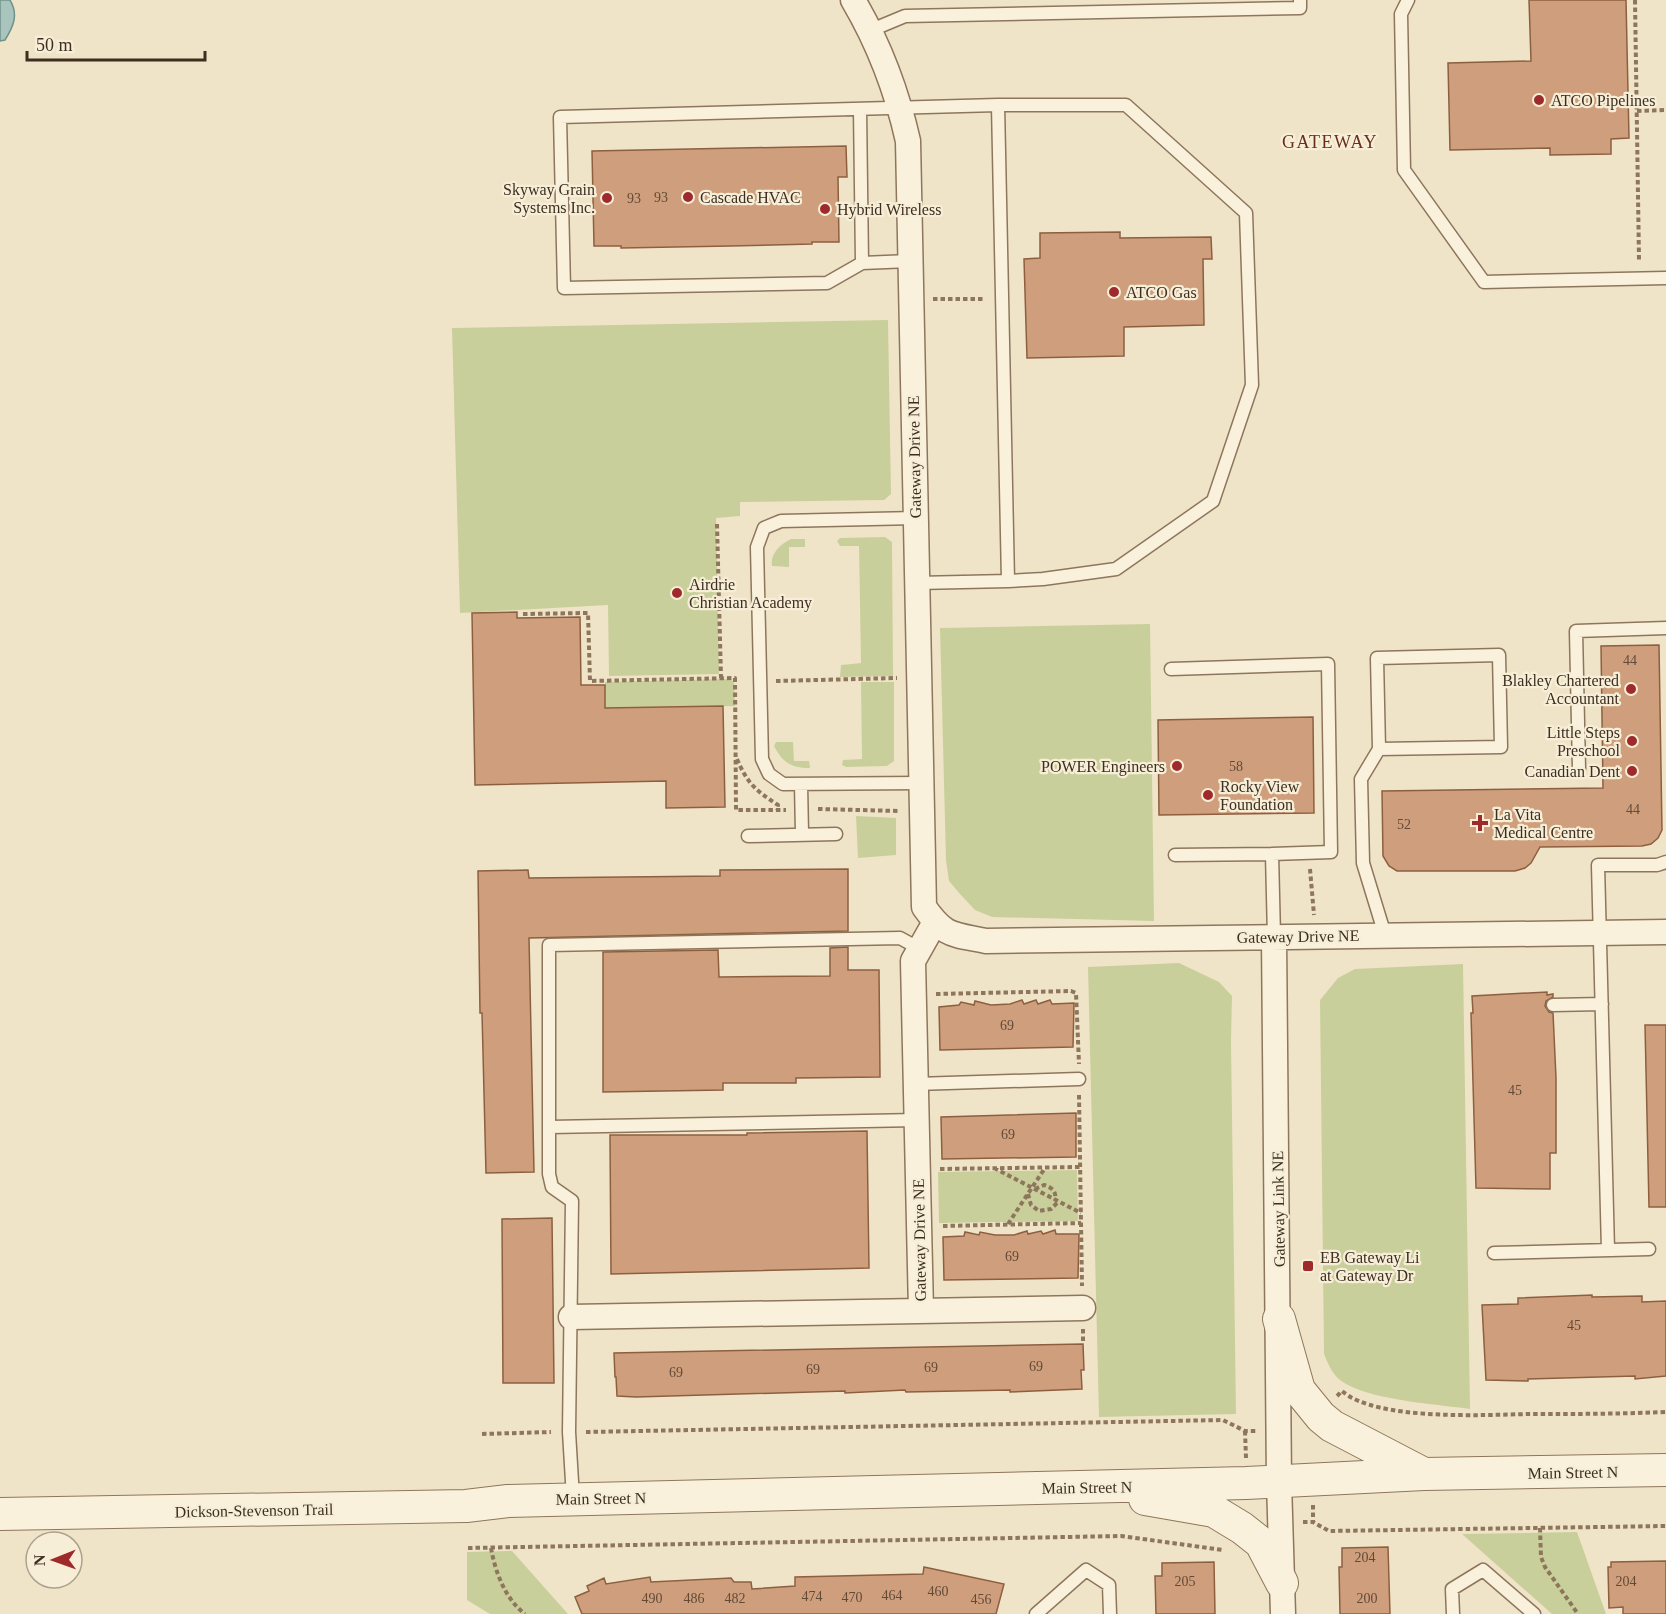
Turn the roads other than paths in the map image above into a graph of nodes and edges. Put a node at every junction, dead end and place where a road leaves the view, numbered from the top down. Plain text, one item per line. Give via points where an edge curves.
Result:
1 (853, 0) edge
2 (1300, 0) edge
3 (1408, 0) edge
4 (869, 31) junction
5 (998, 105) junction
6 (900, 108) junction
7 (860, 109) junction
8 (910, 261) junction
9 (862, 263) junction
10 (1666, 278) edge
11 (916, 518) junction
12 (1008, 581) junction
13 (917, 583) junction
14 (1666, 628) edge
15 (1171, 669) dead end
16 (1379, 749) junction
17 (1579, 769) dead end
18 (921, 783) junction
19 (801, 784) junction
20 (802, 834) junction
21 (836, 834) dead end
22 (748, 836) dead end
23 (1272, 854) junction
24 (1175, 855) dead end
25 (1666, 862) edge
26 (935, 922) junction
27 (1666, 932) edge
28 (1600, 933) junction
29 (1386, 935) junction
30 (1274, 937) junction
31 (920, 949) junction
32 (1602, 1004) junction
33 (1553, 1005) dead end
34 (1079, 1079) road end
35 (916, 1084) junction
36 (917, 1120) junction
37 (550, 1127) junction
38 (1649, 1249) dead end
39 (1608, 1250) junction
40 (1494, 1252) dead end
41 (1083, 1308) road end
42 (921, 1311) junction
43 (571, 1317) junction
44 (1279, 1319) junction
45 (1666, 1470) edge
46 (1424, 1474) junction
47 (1279, 1482) junction
48 (1076, 1487) junction
49 (573, 1499) junction
50 (508, 1501) joint
51 (0, 1514) edge
52 (1282, 1583) junction
53 (1036, 1614) edge
54 (1110, 1614) edge
55 (1283, 1614) edge
56 (1453, 1614) edge
57 (1534, 1614) edge

1 - 4 street, Gateway Drive NE
2 - 4 lane via 1300,8 904,16
3 - 10 lane via 1401,14 1404,170 1484,282
4 - 6 street, Gateway Drive NE
5 - 6 lane
5 - 12 lane
5 - 12 lane via 1126,105 1246,213 1251,385 1213,501 1116,569
6 - 7 lane
6 - 8 street, Gateway Drive NE via 908,141
7 - 9 lane
7 - 9 lane via 560,117 560,128 564,288 826,283
8 - 9 lane
8 - 11 street, Gateway Drive NE
11 - 13 street, Gateway Drive NE
11 - 19 lane via 781,521 764,528 757,547 762,759 769,774 783,784
12 - 13 lane
13 - 18 street, Gateway Drive NE
14 - 17 lane via 1576,631
15 - 23 lane via 1328,664 1331,852
16 - 16 lane via 1377,658 1499,655 1501,747
16 - 29 lane via 1361,779 1363,863
18 - 19 lane
18 - 26 street, Gateway Drive NE via 924,907
19 - 20 lane
20 - 21 lane
20 - 22 lane
23 - 24 lane
23 - 30 lane
25 - 28 lane via 1598,865
26 - 30 street, Gateway Drive NE via 948,933 986,941
26 - 31 street, Gateway Drive NE
27 - 28 street, Gateway Drive NE
28 - 29 street, Gateway Drive NE
28 - 32 lane
29 - 30 street, Gateway Drive NE
30 - 44 street, Gateway Link NE
31 - 35 street, Gateway Drive NE via 913,961
31 - 37 lane via 900,938 549,945
32 - 33 lane
32 - 39 lane
34 - 35 lane
35 - 36 street, Gateway Drive NE
36 - 37 lane
36 - 42 street, Gateway Drive NE
37 - 43 lane via 552,1186 572,1201
38 - 39 lane
39 - 40 lane
41 - 42 street, Gateway Drive NE
42 - 43 street, Gateway Drive NE
43 - 49 lane via 569,1432
44 - 46 street via 1299,1390 1321,1417
44 - 47 street, Gateway Link NE
45 - 46 street, Main Street N
46 - 47 street, Main Street N
47 - 48 street, Main Street N
47 - 52 street, Gateway Link NE
48 - 49 street, Main Street N
48 - 52 street via 1214,1511 1261,1543
49 - 50 street, Main Street N
50 - 51 street, Dickson-Stevenson Trail via 466,1506
52 - 55 street, Gateway Link NE
53 - 54 lane via 1086,1569 1109,1585
56 - 57 lane via 1452,1589 1483,1570

